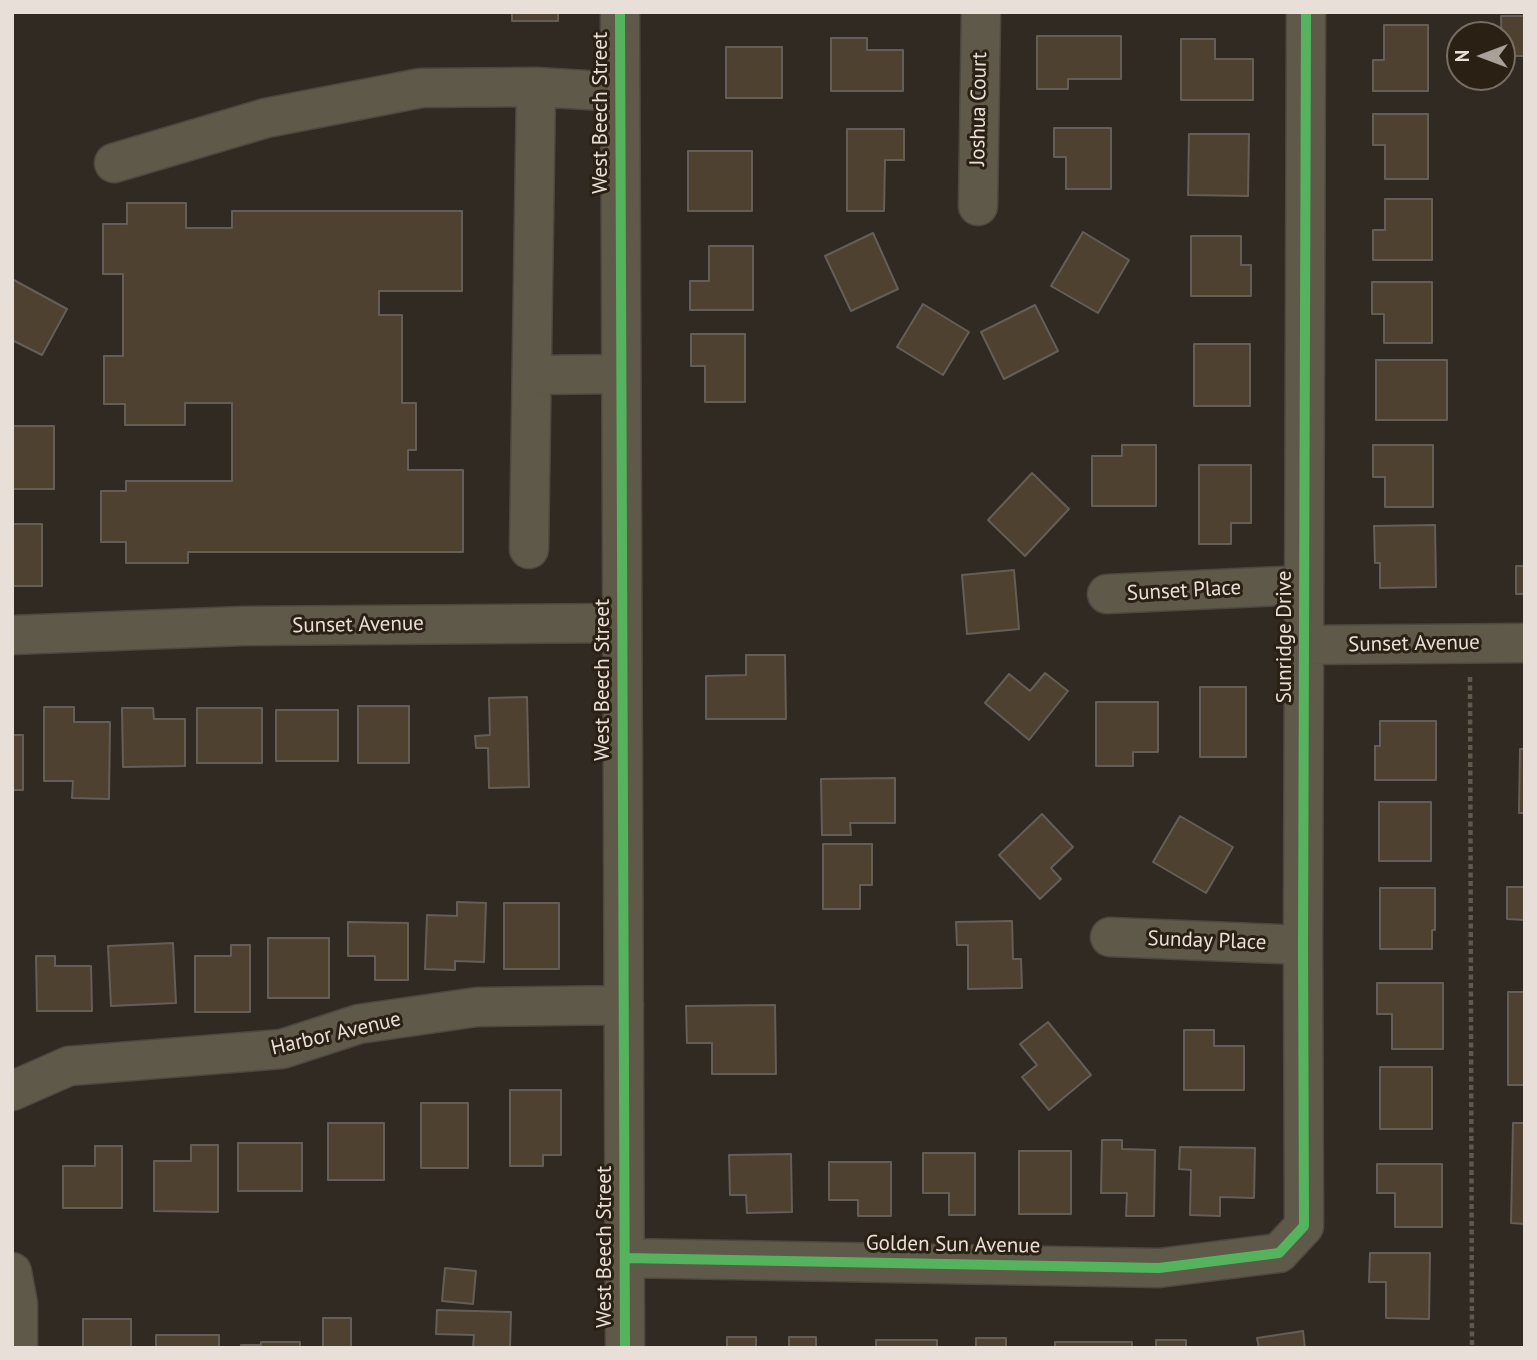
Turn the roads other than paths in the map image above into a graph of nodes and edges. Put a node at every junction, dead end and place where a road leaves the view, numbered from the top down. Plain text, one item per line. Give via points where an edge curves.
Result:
1 (620, 12) edge
2 (981, 12) edge
3 (1306, 12) edge
4 (536, 87) junction
5 (620, 92) junction
6 (114, 163) dead end
7 (978, 206) dead end
8 (621, 374) junction
9 (532, 375) junction
10 (529, 550) dead end
11 (1304, 585) junction
12 (1107, 594) dead end
13 (622, 623) junction
14 (12, 635) edge
15 (1525, 643) edge
16 (1304, 645) junction
17 (1110, 937) dead end
18 (1303, 945) junction
19 (624, 1006) junction
20 (12, 1091) edge
21 (1279, 1253) joint
22 (625, 1258) junction
23 (12, 1272) edge
24 (18, 1348) edge
25 (625, 1348) edge

1 - 5 street, West Beech Street
2 - 7 street, Joshua Court
3 - 11 street, Sunridge Drive
4 - 5 street
4 - 6 street via 421,88 266,118
4 - 9 street
5 - 8 street, West Beech Street
8 - 9 street
8 - 13 street, West Beech Street
9 - 10 street
11 - 12 street, Sunset Place
11 - 16 street, Sunridge Drive
13 - 14 street, Sunset Avenue via 243,626
13 - 19 street, West Beech Street
15 - 16 street, Sunset Avenue
16 - 18 street, Sunridge Drive
17 - 18 street, Sunday Place
18 - 21 street, Sunridge Drive via 1304,1226
19 - 20 street, Harbor Avenue via 477,1007 359,1024 282,1049 69,1066
19 - 22 street, West Beech Street
21 - 22 street, Golden Sun Avenue via 1159,1268
22 - 25 street, West Beech Street
23 - 24 street

